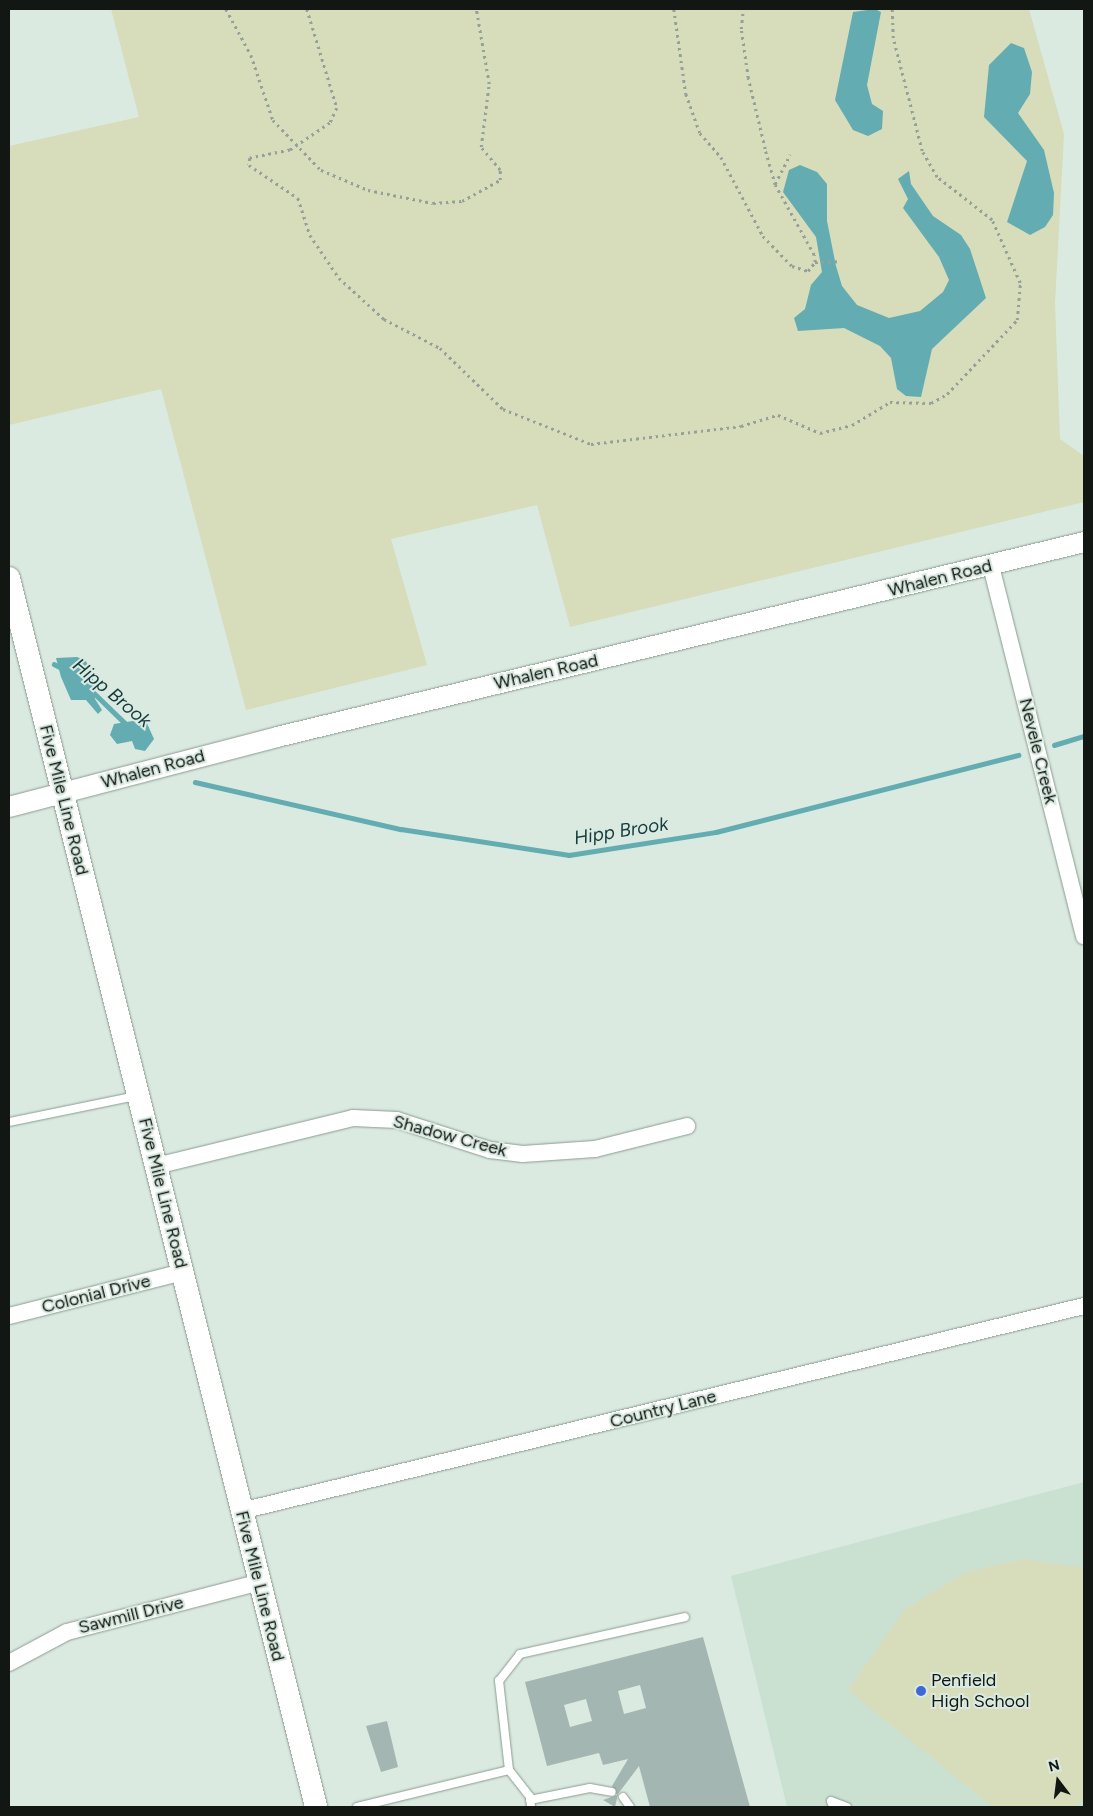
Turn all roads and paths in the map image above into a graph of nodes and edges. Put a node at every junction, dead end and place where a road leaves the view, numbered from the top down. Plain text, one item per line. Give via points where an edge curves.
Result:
1 (226, 9) edge
2 (306, 9) edge
3 (476, 9) edge
4 (674, 9) edge
5 (743, 9) edge
6 (892, 9) edge
7 (297, 145) junction
8 (790, 155) dead end
9 (775, 185) junction
10 (840, 261) dead end
11 (815, 262) junction
12 (1084, 542) edge
13 (992, 566) junction
14 (9, 578) edge
15 (62, 793) junction
16 (9, 807) edge
17 (1084, 936) edge
18 (139, 1095) junction
19 (9, 1122) edge
20 (687, 1126) dead end
21 (156, 1166) junction
22 (183, 1272) junction
23 (1084, 1306) edge
24 (9, 1316) edge
25 (241, 1511) junction
26 (260, 1582) junction
27 (685, 1617) dead end
28 (9, 1662) edge
29 (509, 1770) junction
30 (612, 1792) dead end
31 (623, 1797) dead end
32 (531, 1804) edge
33 (316, 1807) edge
34 (357, 1807) edge
35 (630, 1807) edge
36 (833, 1807) edge
37 (847, 1807) edge

1 - 7 path via 251,55 273,120
2 - 7 path via 337,108 330,122
3 - 7 path via 489,84 481,147 500,170 500,180 462,201 402,198 321,170
4 - 11 path via 684,84 700,133 721,158 763,236 792,266 808,271
5 - 9 path via 741,30 748,78
6 - 7 path via 893,38 922,151 937,177 992,220 1020,283 1017,320 947,394 931,403 890,402 852,425 820,433 778,415 741,426 591,444 503,409 440,348 384,318 339,278 310,235 298,198 249,165 250,158
8 - 9 path
9 - 11 path
10 - 11 path
12 - 13 street, Whalen Road
13 - 15 street, Whalen Road
13 - 17 street, Nevele Creek
14 - 15 main road, Five Mile Line Road
15 - 16 street, Whalen Road
15 - 18 main road, Five Mile Line Road
18 - 19 lane
18 - 21 main road, Five Mile Line Road
20 - 21 street, Shadow Creek via 595,1149 523,1154 490,1150 397,1120 353,1118
21 - 22 main road, Five Mile Line Road
22 - 24 street, Colonial Drive
22 - 25 main road, Five Mile Line Road
23 - 25 street, Country Lane
25 - 26 main road, Five Mile Line Road
26 - 28 street, Sawmill Drive via 66,1632
26 - 33 main road, Five Mile Line Road
27 - 29 lane via 520,1654 499,1681
29 - 32 lane
29 - 34 lane
30 - 32 lane via 590,1788
31 - 35 lane
36 - 37 lane via 831,1801

